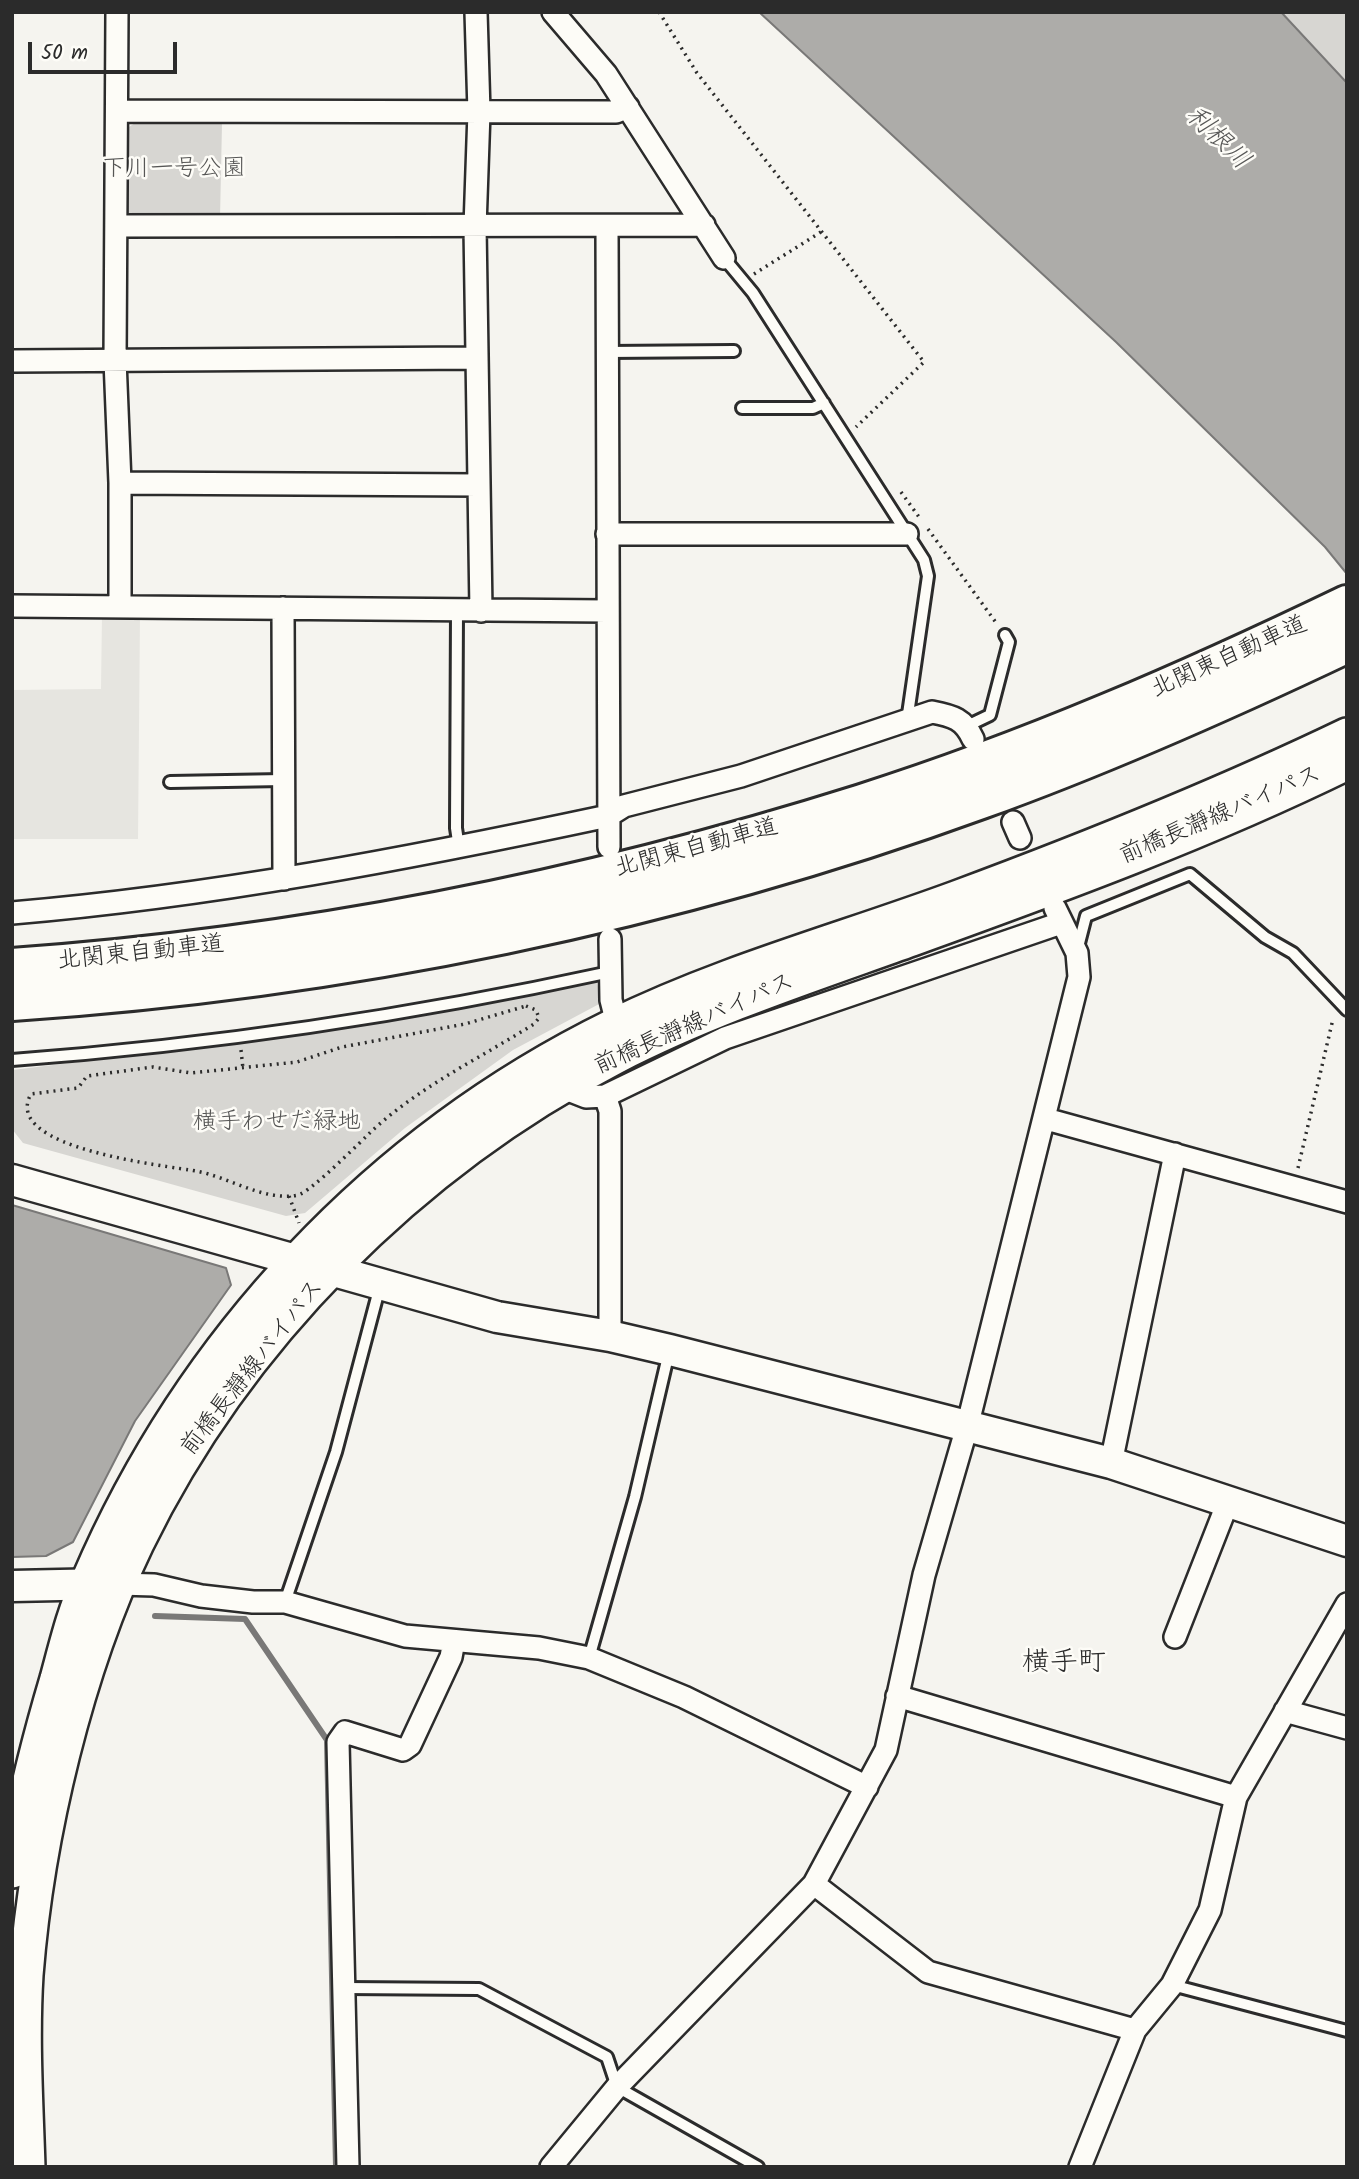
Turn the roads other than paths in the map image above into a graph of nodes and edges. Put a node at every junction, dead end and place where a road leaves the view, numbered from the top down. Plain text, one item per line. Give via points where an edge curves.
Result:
1 (117, 12) edge
2 (476, 12) edge
3 (553, 12) edge
4 (628, 107) junction
5 (118, 111) junction
6 (479, 112) junction
7 (704, 225) junction
8 (117, 226) junction
9 (475, 227) junction
10 (607, 228) junction
11 (724, 258) joint
12 (734, 351) dead end
13 (607, 352) junction
14 (477, 358) junction
15 (115, 360) junction
16 (12, 361) edge
17 (824, 403) junction
18 (742, 408) dead end
19 (120, 483) junction
20 (479, 485) junction
21 (607, 534) junction
22 (908, 534) junction
23 (1347, 605) edge
24 (12, 606) edge
25 (120, 606) junction
26 (283, 608) junction
27 (457, 611) junction
28 (481, 611) junction
29 (607, 611) junction
30 (1005, 635) road end
31 (1347, 643) edge
32 (907, 721) junction
33 (970, 733) joint
34 (1104, 734) junction
35 (1347, 735) edge
36 (1347, 763) edge
37 (284, 780) junction
38 (170, 782) dead end
39 (608, 816) junction
40 (1179, 825) junction
41 (609, 847) dead end
42 (459, 848) junction
43 (284, 879) junction
44 (12, 913) edge
45 (610, 939) dead end
46 (1077, 953) junction
47 (12, 968) edge
48 (610, 972) junction
49 (12, 1001) edge
50 (1347, 1010) edge
51 (617, 1024) junction
52 (12, 1060) edge
53 (563, 1088) junction
54 (605, 1096) junction
55 (1046, 1119) junction
56 (1175, 1154) junction
57 (12, 1161) edge
58 (12, 1180) edge
59 (1347, 1202) edge
60 (301, 1244) junction
61 (338, 1264) junction
62 (380, 1285) junction
63 (610, 1336) junction
64 (670, 1350) junction
65 (967, 1427) junction
66 (1111, 1464) junction
67 (1228, 1502) junction
68 (1347, 1541) edge
69 (119, 1584) junction
70 (86, 1585) junction
71 (12, 1586) edge
72 (285, 1602) junction
73 (1347, 1604) edge
74 (1175, 1637) dead end
75 (454, 1641) junction
76 (589, 1658) junction
77 (897, 1696) junction
78 (1286, 1711) junction
79 (1347, 1728) edge
80 (867, 1787) junction
81 (1236, 1797) junction
82 (12, 1871) edge
83 (814, 1884) junction
84 (1172, 1985) junction
85 (344, 1987) junction
86 (1135, 2030) junction
87 (1347, 2031) edge
88 (617, 2087) junction
89 (28, 2167) edge
90 (348, 2167) edge
91 (551, 2167) edge
92 (758, 2167) edge
93 (1080, 2167) edge

1 - 5 street
2 - 6 street
3 - 4 street
4 - 6 street via 616,112
4 - 7 street
5 - 6 street
5 - 8 street
6 - 9 street
7 - 10 street
7 - 11 street
8 - 9 street
8 - 15 street
9 - 10 street
9 - 14 street
10 - 13 street
11 - 17 lane
12 - 13 lane
13 - 21 street
14 - 15 street
14 - 20 street
15 - 16 street
15 - 19 street
17 - 18 lane via 813,408
17 - 22 lane
19 - 20 street
19 - 25 street
20 - 28 street
21 - 22 street
21 - 29 street
22 - 32 lane via 928,576
23 - 34 highway, 北関東自動車道 via 1229,661
24 - 25 street
25 - 26 street
26 - 27 street
26 - 37 street
27 - 28 street
27 - 42 lane
28 - 29 street
29 - 39 street
30 - 33 lane via 1009,642 990,715
31 - 34 highway, 北関東自動車道
32 - 33 street via 932,712 955,717
32 - 39 street via 741,776 624,806
34 - 47 highway, 北関東自動車道 via 639,867 528,893 269,941
34 - 49 highway, 北関東自動車道 via 980,800 848,844 671,894 536,927 273,975
35 - 40 main road, 前橋長瀞線バイパス
36 - 40 main road, 前橋長瀞線バイパス
37 - 38 lane
37 - 43 street
39 - 41 street
39 - 42 street
40 - 51 main road, 前橋長瀞線バイパス via 729,976
40 - 53 main road, 前橋長瀞線バイパス via 741,1001 616,1057
42 - 43 street
43 - 44 street
45 - 48 street
46 - 50 lane via 1086,916 1190,874 1265,937 1293,953
46 - 54 street via 1058,916 725,1038
46 - 55 street via 1079,977
48 - 51 street
48 - 52 lane via 393,1015 239,1038
51 - 60 main road, 前橋長瀞線バイパス via 541,1063 409,1154
53 - 54 street via 586,1097
53 - 61 main road, 前橋長瀞線バイパス via 450,1164
54 - 63 street via 610,1111
55 - 56 street
55 - 65 street
56 - 59 street
56 - 66 street
57 - 60 street
58 - 60 street
60 - 61 street
60 - 70 main road, 前橋長瀞線バイパス via 159,1442
61 - 62 street
61 - 63 street via 531,1309
61 - 69 main road, 前橋長瀞線バイパス via 267,1343 193,1443
62 - 63 street via 497,1317
62 - 72 lane via 336,1452
63 - 64 street
64 - 65 street
64 - 76 lane via 635,1497
65 - 66 street
65 - 77 street via 924,1575
66 - 67 street
67 - 68 street
67 - 74 street
69 - 70 street
69 - 72 street
69 - 89 main road, 前橋長瀞線バイパス via 63,1754 44,1849 26,1974
70 - 71 street
70 - 82 main road, 前橋長瀞線バイパス via 36,1749
72 - 75 street via 378,1630
73 - 78 street
75 - 76 street via 539,1648
75 - 85 street via 410,1745 403,1750 345,1732 338,1742
76 - 80 street via 684,1697
77 - 80 street via 886,1750
77 - 81 street
78 - 79 street
78 - 81 street
80 - 83 street
81 - 84 street via 1210,1910
83 - 86 street via 928,1972
83 - 88 street
84 - 86 street
84 - 87 lane
85 - 88 lane via 479,1989 607,2057
85 - 90 street
86 - 93 street
88 - 91 street
88 - 92 lane

